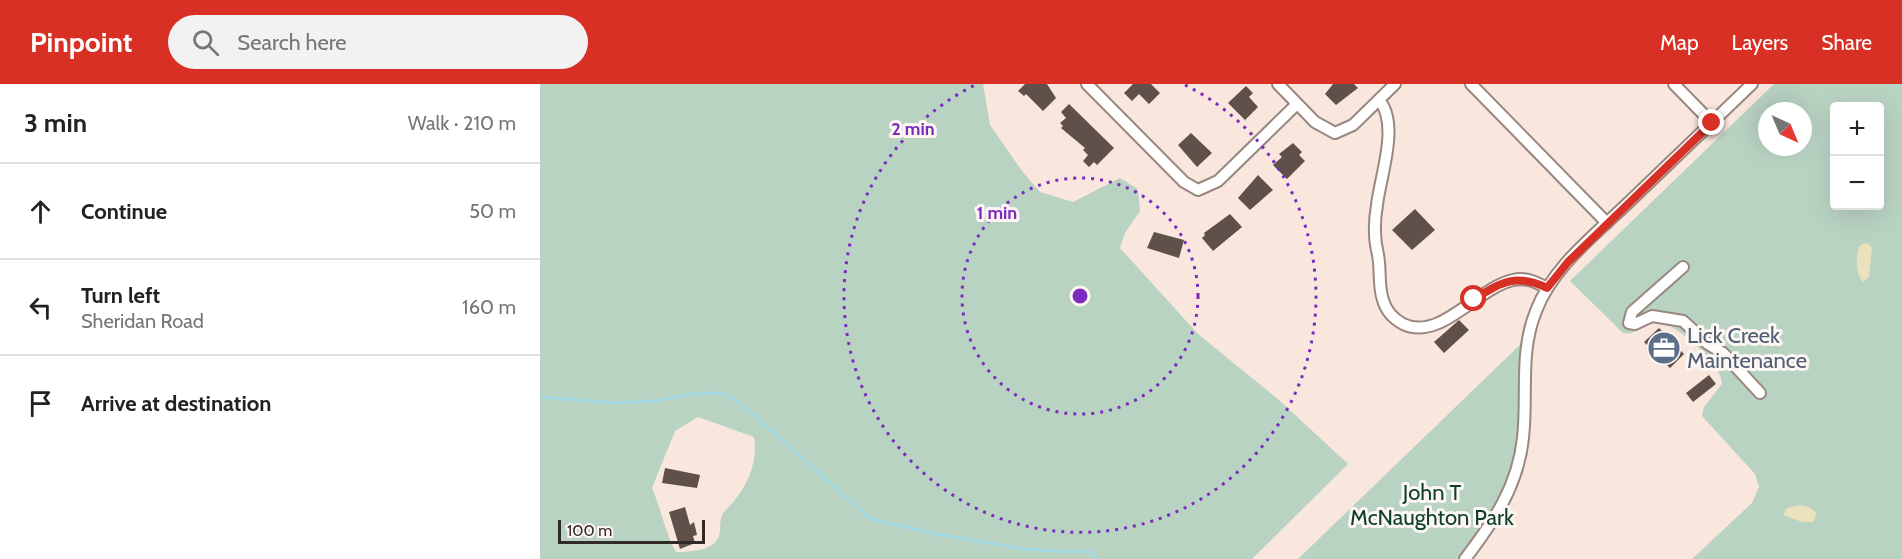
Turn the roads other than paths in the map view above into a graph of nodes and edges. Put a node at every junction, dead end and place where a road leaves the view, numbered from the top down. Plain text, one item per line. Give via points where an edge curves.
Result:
1 (1087, 84) edge
2 (1278, 84) edge
3 (1395, 84) edge
4 (1472, 84) edge
5 (1674, 84) edge
6 (1752, 84) edge
7 (1379, 100) junction
8 (1297, 104) junction
9 (1712, 123) junction
10 (1607, 223) junction
11 (1683, 267) dead end
12 (1547, 288) junction
13 (1760, 393) dead end
14 (1465, 559) edge

1 - 8 street via 1184,182 1198,190 1218,181
2 - 8 street
3 - 7 street
4 - 10 street
5 - 9 street
6 - 9 street
7 - 8 street via 1348,129 1335,133 1320,126
7 - 12 street via 1387,112 1388,128 1375,241 1381,292 1389,312 1409,326 1426,327 1448,319 1483,294 1512,280 1527,279
9 - 10 street
10 - 12 street
11 - 13 street via 1632,312 1629,323 1652,316 1683,321 1723,353
12 - 14 street via 1527,338 1523,437 1515,477 1493,523

